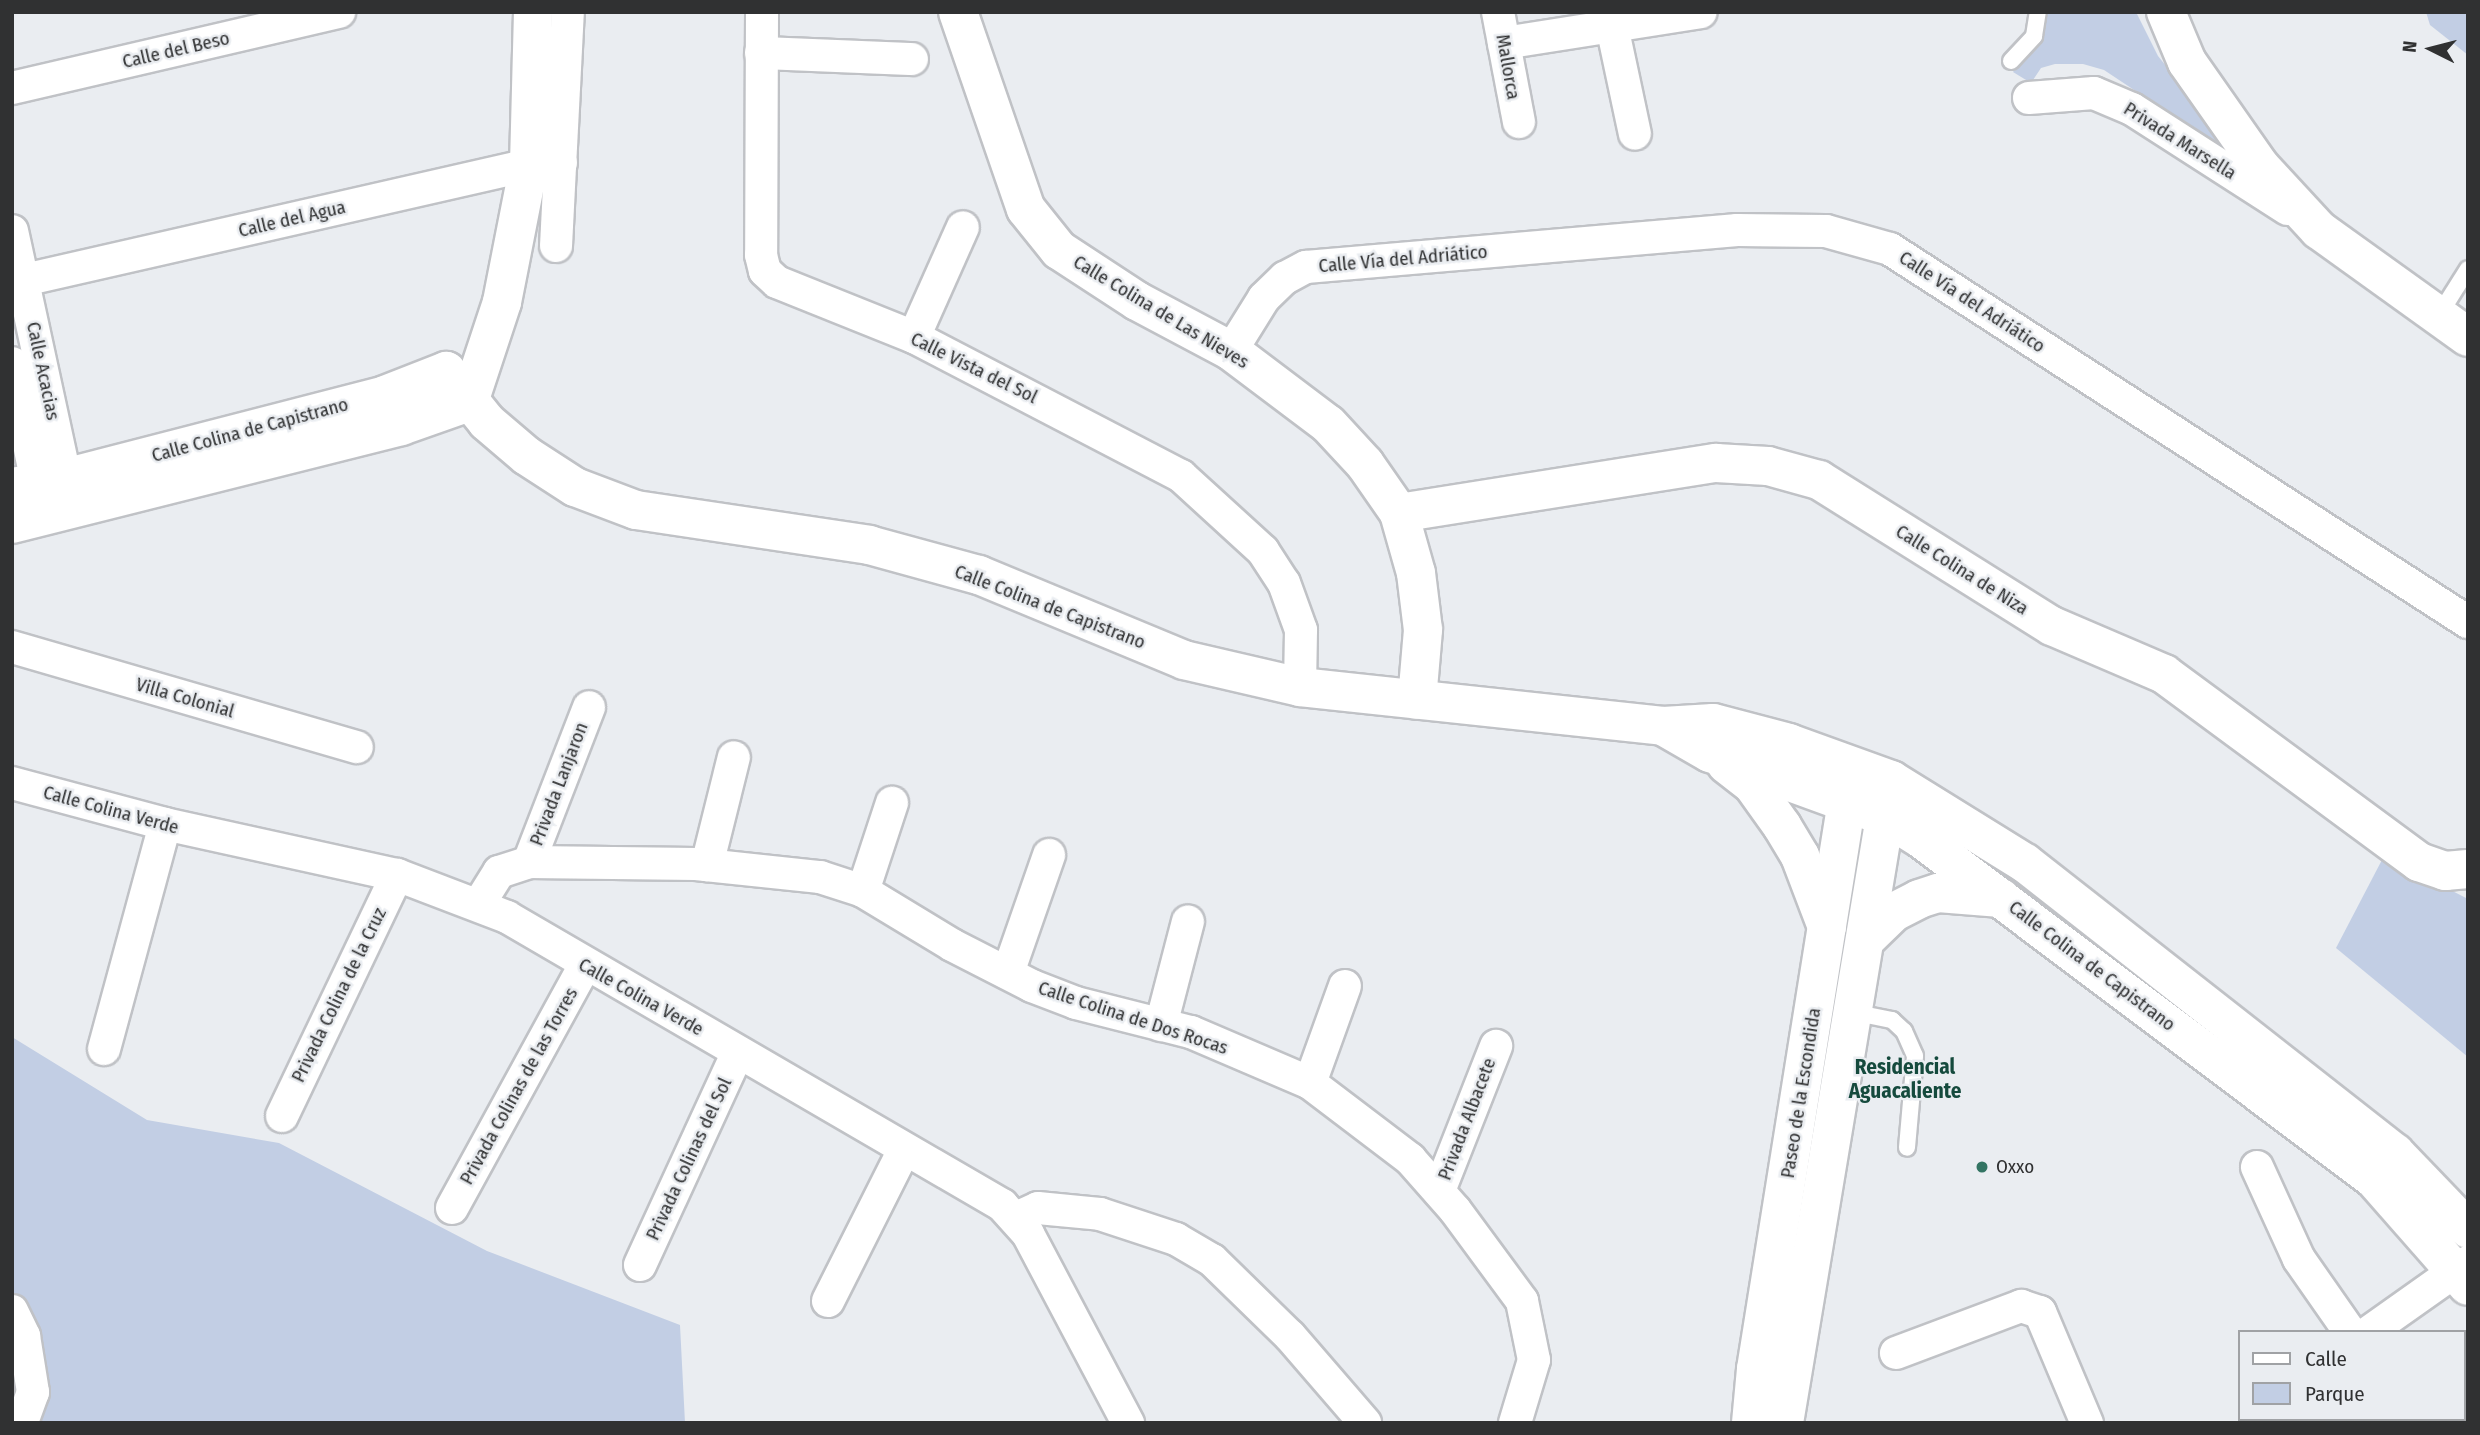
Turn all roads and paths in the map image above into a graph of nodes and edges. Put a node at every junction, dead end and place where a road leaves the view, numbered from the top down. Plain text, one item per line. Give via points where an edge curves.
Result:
1 (339, 12) edge
2 (533, 12) edge
3 (568, 12) edge
4 (762, 12) edge
5 (958, 12) edge
6 (1498, 12) edge
7 (1701, 12) edge
8 (2038, 12) edge
9 (2166, 12) edge
10 (1612, 26) junction
11 (1504, 43) junction
12 (761, 52) junction
13 (912, 59) dead end
14 (2011, 61) dead end
15 (12, 88) edge
16 (2028, 98) dead end
17 (1519, 122) dead end
18 (1634, 134) dead end
19 (545, 164) junction
20 (963, 227) dead end
21 (2319, 230) junction
22 (12, 231) edge
23 (556, 246) dead end
24 (2468, 269) edge
25 (24, 280) junction
26 (2453, 326) edge
27 (914, 337) junction
28 (1231, 351) junction
29 (482, 359) junction
30 (12, 363) edge
31 (446, 371) junction
32 (469, 402) junction
33 (41, 500) edge
34 (1399, 513) junction
35 (2468, 622) edge
36 (12, 647) edge
37 (1300, 687) junction
38 (1417, 701) junction
39 (589, 707) dead end
40 (1662, 726) junction
41 (357, 747) dead end
42 (1710, 753) junction
43 (734, 757) dead end
44 (1853, 763) junction
45 (12, 783) edge
46 (1888, 798) junction
47 (1847, 802) junction
48 (892, 803) dead end
49 (164, 824) junction
50 (1049, 855) dead end
51 (529, 862) junction
52 (707, 865) junction
53 (2468, 869) edge
54 (397, 875) junction
55 (863, 891) junction
56 (2001, 898) junction
57 (479, 904) junction
58 (1188, 921) dead end
59 (1828, 932) junction
60 (1867, 938) junction
61 (585, 965) junction
62 (1008, 973) junction
63 (1345, 986) dead end
64 (1852, 1012) junction
65 (1161, 1025) junction
66 (1496, 1046) dead end
67 (104, 1049) dead end
68 (738, 1052) junction
69 (1310, 1083) junction
70 (282, 1116) dead end
71 (1907, 1148) dead end
72 (904, 1150) junction
73 (2258, 1167) dead end
74 (1439, 1192) junction
75 (453, 1208) dead end
76 (1016, 1218) junction
77 (2468, 1229) edge
78 (640, 1265) dead end
79 (2464, 1273) edge
80 (828, 1301) dead end
81 (12, 1311) edge
82 (2349, 1330) edge
83 (2372, 1330) edge
84 (1896, 1353) dead end
85 (22, 1423) edge
86 (1128, 1423) edge
87 (1365, 1423) edge
88 (1515, 1423) edge
89 (1751, 1423) edge
90 (1784, 1423) edge
91 (2087, 1423) edge

1 - 15 street, Calle del Beso
2 - 19 main road
3 - 19 street
4 - 12 street, Calle Vista del Sol
5 - 28 main road, Calle Colina de Las Nieves via 1026,209 1059,250 1137,301
6 - 11 street, Mallorca
7 - 10 street
8 - 14 lane via 2034,36
9 - 21 main road via 2187,62 2259,165
10 - 11 street
10 - 18 street
11 - 17 street, Mallorca
12 - 13 street
12 - 27 street, Calle Vista del Sol via 761,255 765,271 777,282
16 - 21 street, Privada Marsella via 2094,93 2132,109
19 - 23 street
19 - 25 street, Calle del Agua
19 - 29 main road
20 - 27 street
21 - 26 main road
22 - 25 street, Calle Acacias
24 - 26 lane
25 - 33 street, Calle Acacias
27 - 37 street, Calle Vista del Sol via 1146,454 1181,476 1264,551 1283,583 1301,630
28 - 34 main road, Calle Colina de Las Nieves via 1328,424 1365,464
28 - 35 street, Calle Vía del Adriático via 1264,298 1285,278 1306,267 1737,230 1826,231 1890,249
29 - 31 main road
29 - 32 main road
30 - 33 street, Calle Acacias
31 - 32 main road, Calle Colina de Capistrano
31 - 33 main road, Calle Colina de Capistrano via 385,395
32 - 33 main road, Calle Colina de Capistrano via 401,426
32 - 37 main road, Calle Colina de Capistrano via 527,456 575,487 636,510 893,552 979,575 1184,660
34 - 38 main road, Calle Colina de Las Nieves via 1416,572 1423,630
34 - 53 main road, Calle Colina de Niza via 1716,463 1768,466 1819,480 2052,626 2164,674 2418,862 2445,871
36 - 41 street, Villa Colonial
37 - 38 main road, Calle Colina de Capistrano
38 - 40 main road, Calle Colina de Capistrano
39 - 51 street, Privada Lanjaron
40 - 42 main road, Calle Colina de Capistrano
40 - 44 main road, Calle Colina de Capistrano via 1713,723
42 - 47 main road, Calle Colina de Capistrano
42 - 59 main road via 1752,784 1782,826 1800,856
43 - 52 street
44 - 46 main road, Calle Colina de Capistrano
44 - 47 main road, Paseo de la Escondida
45 - 49 street, Calle Colina Verde
46 - 47 main road, Calle Colina de Capistrano
46 - 56 main road, Calle Colina de Capistrano
46 - 60 main road, Paseo de la Escondida
46 - 77 main road, Calle Colina de Capistrano via 1973,828 2056,886 2395,1153
47 - 59 main road, Paseo de la Escondida
48 - 55 street
49 - 54 street, Calle Colina Verde
49 - 67 street
50 - 62 street
51 - 52 street, Calle Colina de Dos Rocas
51 - 57 street, Calle Colina de Dos Rocas via 499,872
52 - 55 street, Calle Colina de Dos Rocas via 820,877
54 - 57 street, Calle Colina Verde
54 - 70 street, Privada Colina de la Cruz
55 - 62 street, Calle Colina de Dos Rocas
56 - 60 main road via 1959,893 1929,896 1894,912
56 - 79 main road, Calle Colina de Capistrano via 2374,1179
57 - 61 street, Calle Colina Verde
58 - 65 street
59 - 89 main road, Paseo de la Escondida
60 - 64 main road, Paseo de la Escondida
61 - 68 street, Calle Colina Verde
61 - 75 street, Privada Colinas de las Torres
62 - 65 street, Calle Colina de Dos Rocas via 1076,1003
63 - 69 street
64 - 71 lane via 1892,1020 1904,1031 1915,1056
64 - 90 main road, Paseo de la Escondida
65 - 69 street, Calle Colina de Dos Rocas via 1191,1032
66 - 74 street, Privada Albacete
68 - 72 street, Calle Colina Verde
68 - 78 street, Privada Colinas del Sol
69 - 74 street, Calle Colina de Dos Rocas via 1410,1159
72 - 76 street, Calle Colina Verde via 1002,1205
72 - 80 street
73 - 82 street via 2299,1259
74 - 88 street, Calle Colina de Dos Rocas via 1522,1301 1534,1360
76 - 86 street, Calle Colina Verde
76 - 87 street via 1038,1208 1100,1214 1176,1239 1212,1260 1290,1336
79 - 83 street
81 - 85 street via 24,1336 33,1392
84 - 91 street via 2021,1306 2040,1312

